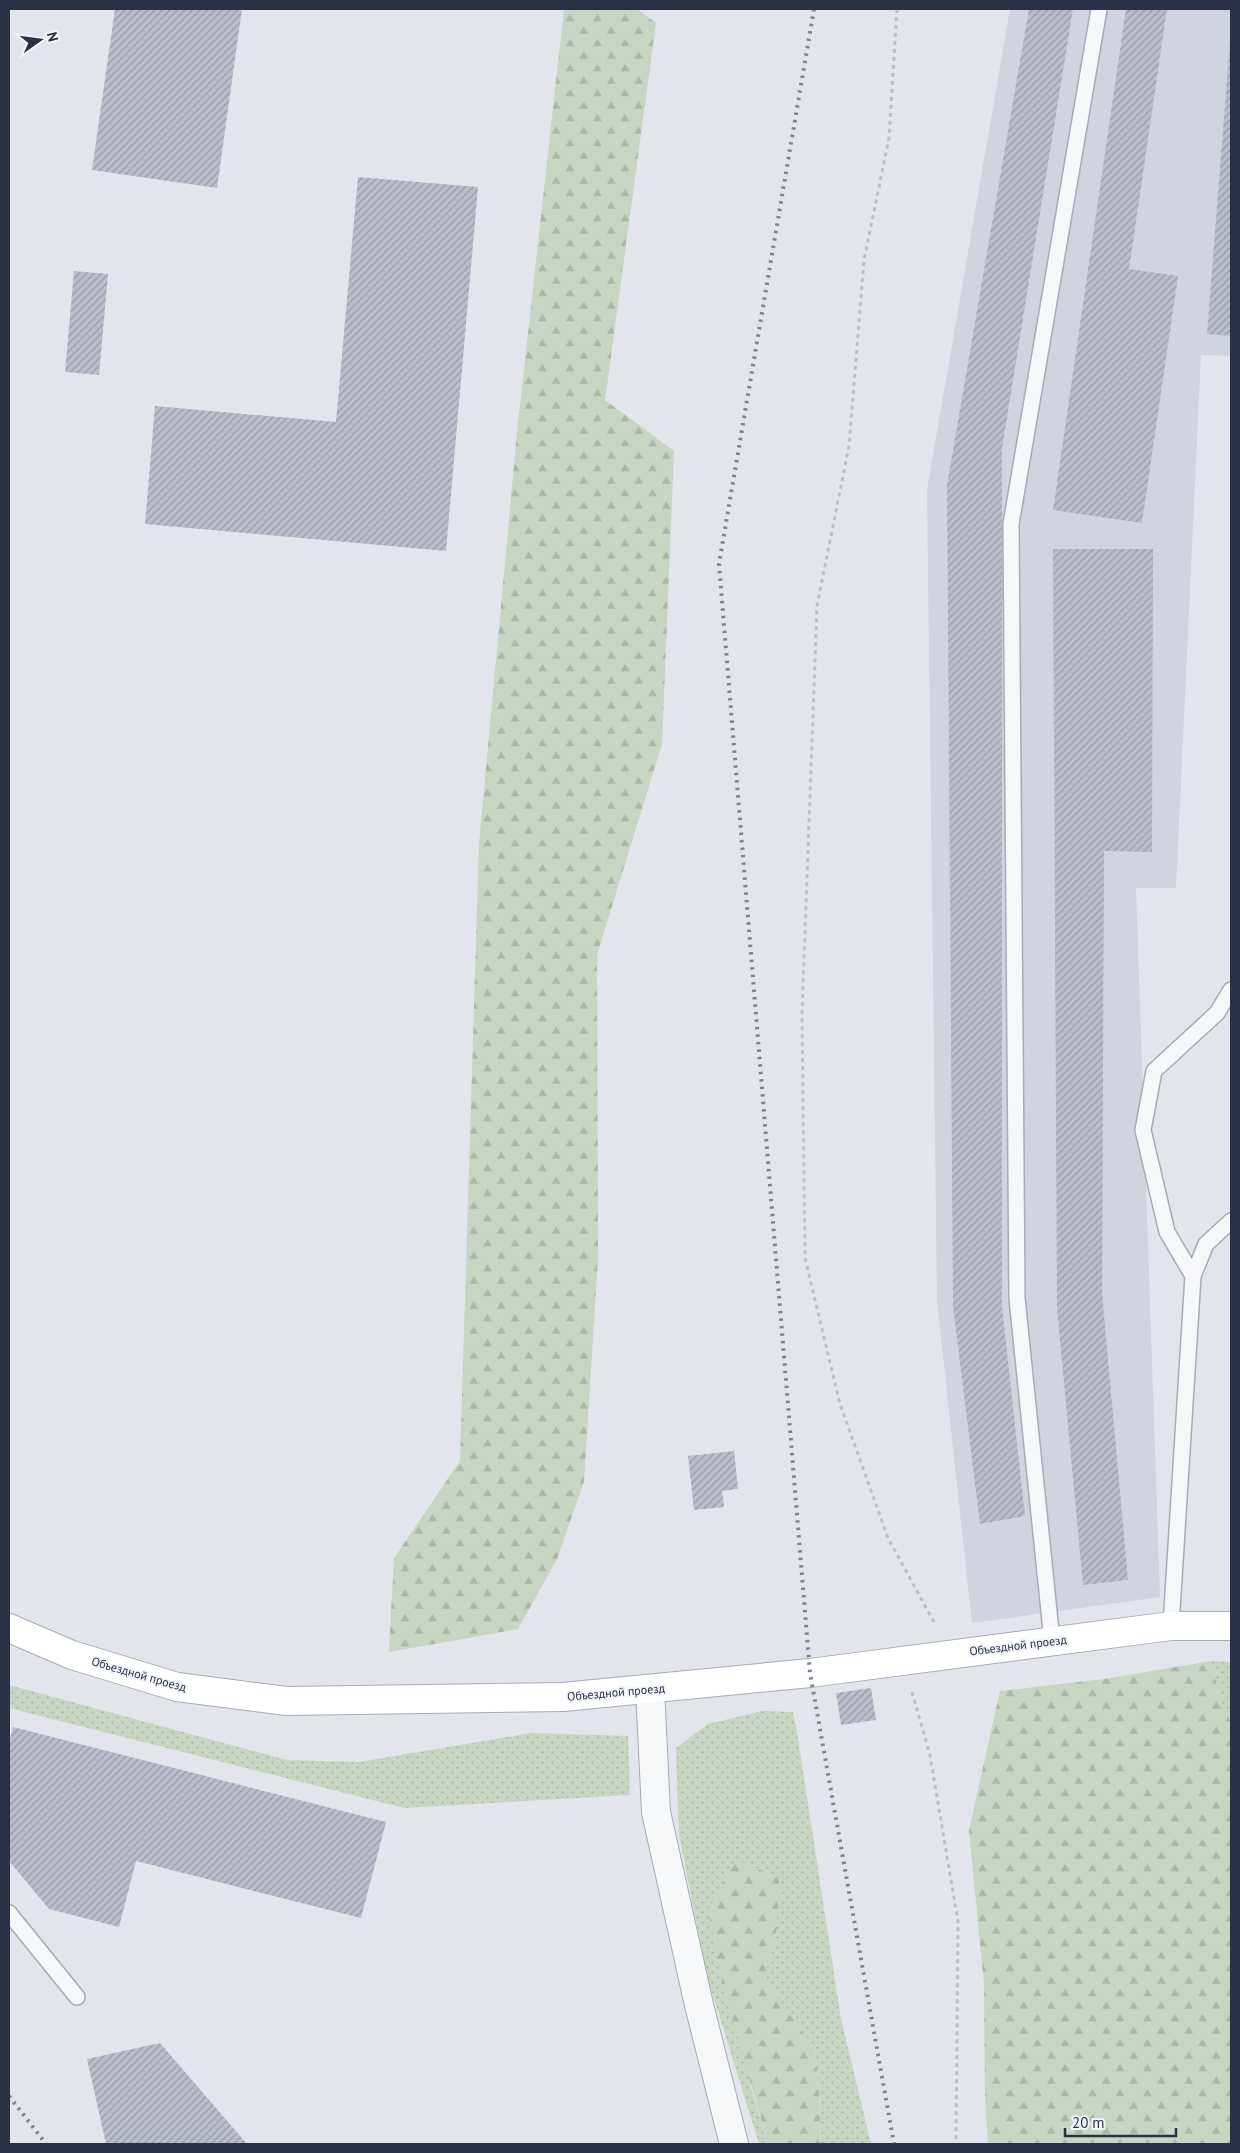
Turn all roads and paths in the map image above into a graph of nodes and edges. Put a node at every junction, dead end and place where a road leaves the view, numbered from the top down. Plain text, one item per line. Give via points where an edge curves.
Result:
1 (897, 9) edge
2 (1098, 9) edge
3 (1231, 990) edge
4 (1231, 1221) edge
5 (1193, 1276) junction
6 (1170, 1626) junction
7 (1231, 1626) edge
8 (9, 1628) edge
9 (1052, 1640) junction
10 (951, 1654) junction
11 (903, 1660) junction
12 (650, 1690) junction
13 (9, 1913) edge
14 (77, 1997) dead end
15 (734, 2144) edge
16 (956, 2144) edge

1 - 10 path via 889,138 864,260 849,446 817,606 802,1014 805,1258 840,1404 888,1538
2 - 9 lane via 1010,524 1017,1298
3 - 5 lane via 1217,1013 1154,1072 1142,1130 1167,1232
4 - 5 lane via 1206,1244
5 - 6 lane
6 - 7 main road, Объездной проезд
6 - 9 main road, Объездной проезд
8 - 12 main road, Объездной проезд via 72,1655 177,1688 287,1701 563,1697
9 - 10 main road, Объездной проезд
10 - 11 main road, Объездной проезд
11 - 12 main road, Объездной проезд
11 - 16 path via 930,1755 958,1922
12 - 15 street via 656,1812
13 - 14 lane

